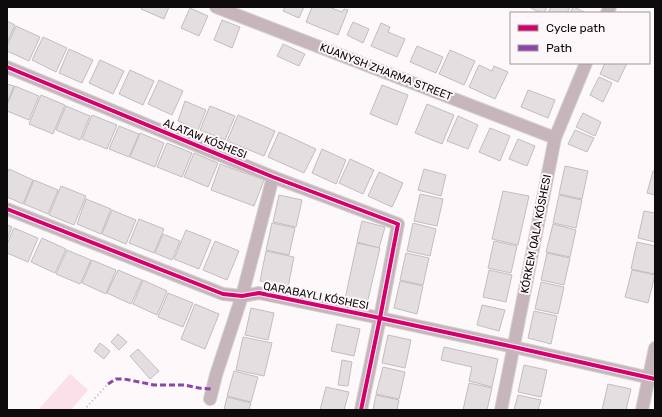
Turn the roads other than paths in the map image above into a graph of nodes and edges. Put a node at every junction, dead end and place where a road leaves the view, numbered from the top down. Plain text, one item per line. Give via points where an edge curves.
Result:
1 (216, 7) edge
2 (586, 64) edge
3 (7, 67) edge
4 (555, 138) junction
5 (273, 177) junction
6 (7, 209) edge
7 (242, 296) junction
8 (380, 318) junction
9 (514, 347) junction
10 (655, 348) edge
11 (652, 379) edge
12 (210, 399) dead end
13 (361, 410) edge
14 (501, 410) edge
15 (642, 410) edge

1 - 4 street, KUANYSH ZHARMA STREET
2 - 4 street, KÓRKEM QALA KÓSHESI
3 - 5 street, ALATAW KÓSHESI
4 - 9 street, KÓRKEM QALA KÓSHESI
5 - 7 street
5 - 8 street, ALATAW KÓSHESI via 398,224
6 - 7 street via 223,294
7 - 8 street via 259,293
7 - 12 street
8 - 9 street
8 - 13 street
9 - 11 street
9 - 14 street, KÓRKEM QALA KÓSHESI
10 - 11 street
11 - 15 street

